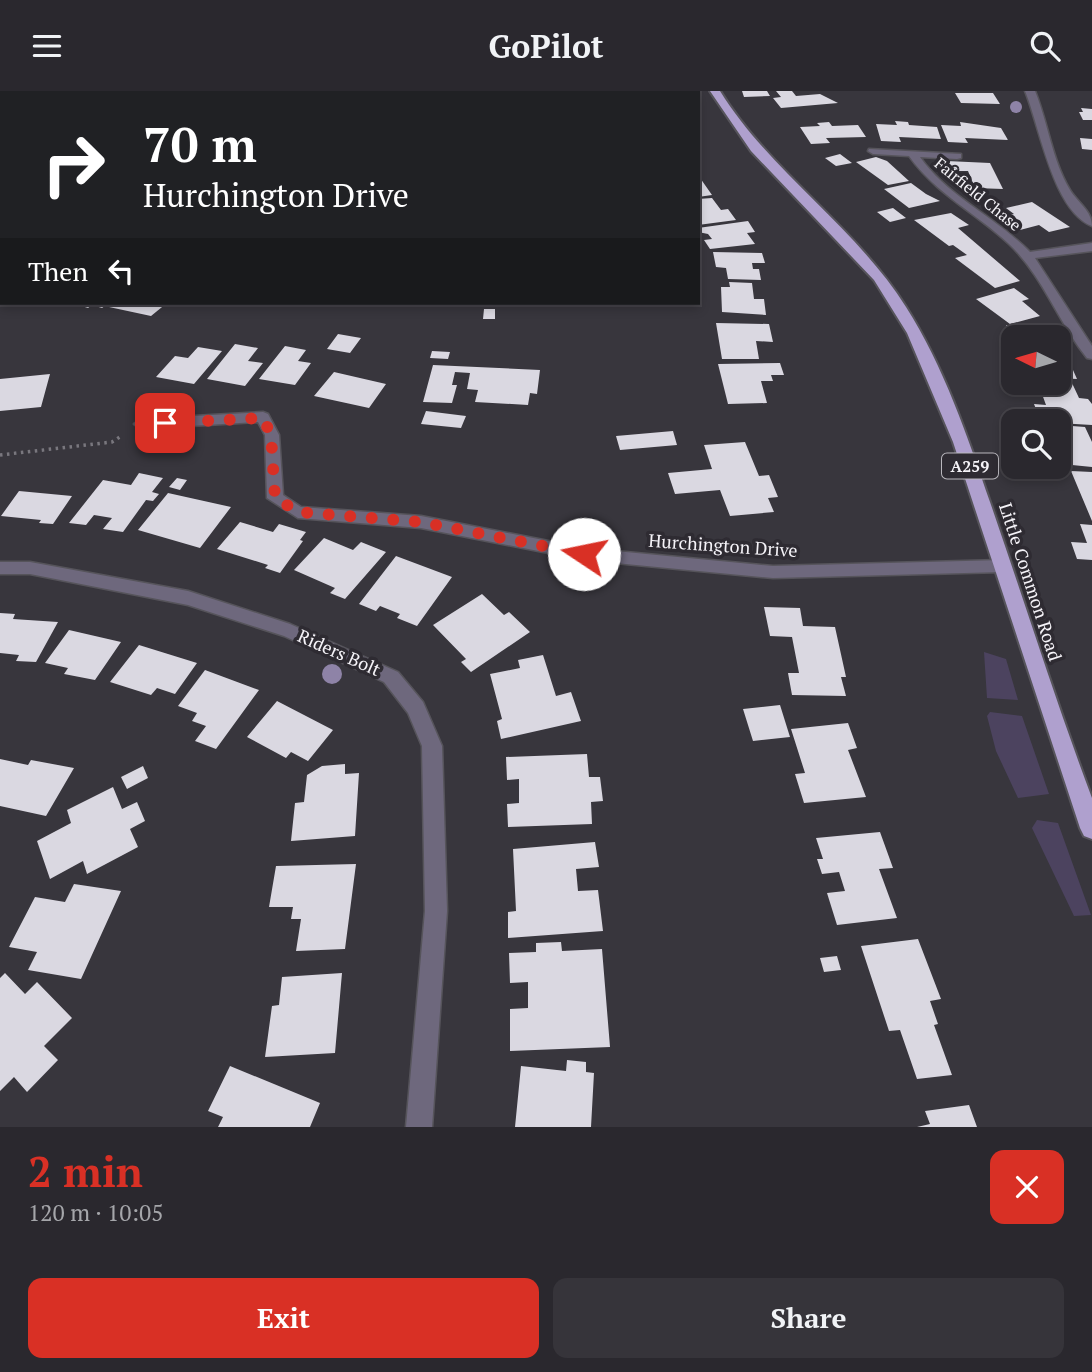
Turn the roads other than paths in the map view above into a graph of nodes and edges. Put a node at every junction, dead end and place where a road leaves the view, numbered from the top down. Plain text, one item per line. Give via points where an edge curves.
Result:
1 (715, 91) edge
2 (1030, 91) edge
3 (873, 151) dead end
4 (912, 153) junction
5 (957, 156) dead end
6 (1092, 223) edge
7 (1092, 247) edge
8 (1027, 256) junction
9 (1092, 355) edge
10 (141, 424) road end
11 (1003, 566) junction
12 (0, 568) edge
13 (1092, 828) edge
14 (419, 1127) edge

1 - 11 highway, Little Common Road / A259 via 737,131 831,222 898,305 958,430
2 - 6 street via 1058,180 1073,205
3 - 4 street, Fairfield Chase
4 - 5 street, Fairfield Chase
4 - 8 street, Fairfield Chase via 921,169
7 - 8 street, Fairfield Chase
8 - 9 street, Fairfield Chase
10 - 11 street, Hurchington Drive via 263,418 271,435 275,498 299,512 421,522 584,554 773,572
11 - 13 highway, Little Common Road / A259
12 - 14 street, Riders Bolt via 30,568 188,598 290,631 391,677 416,708 432,746 436,911

